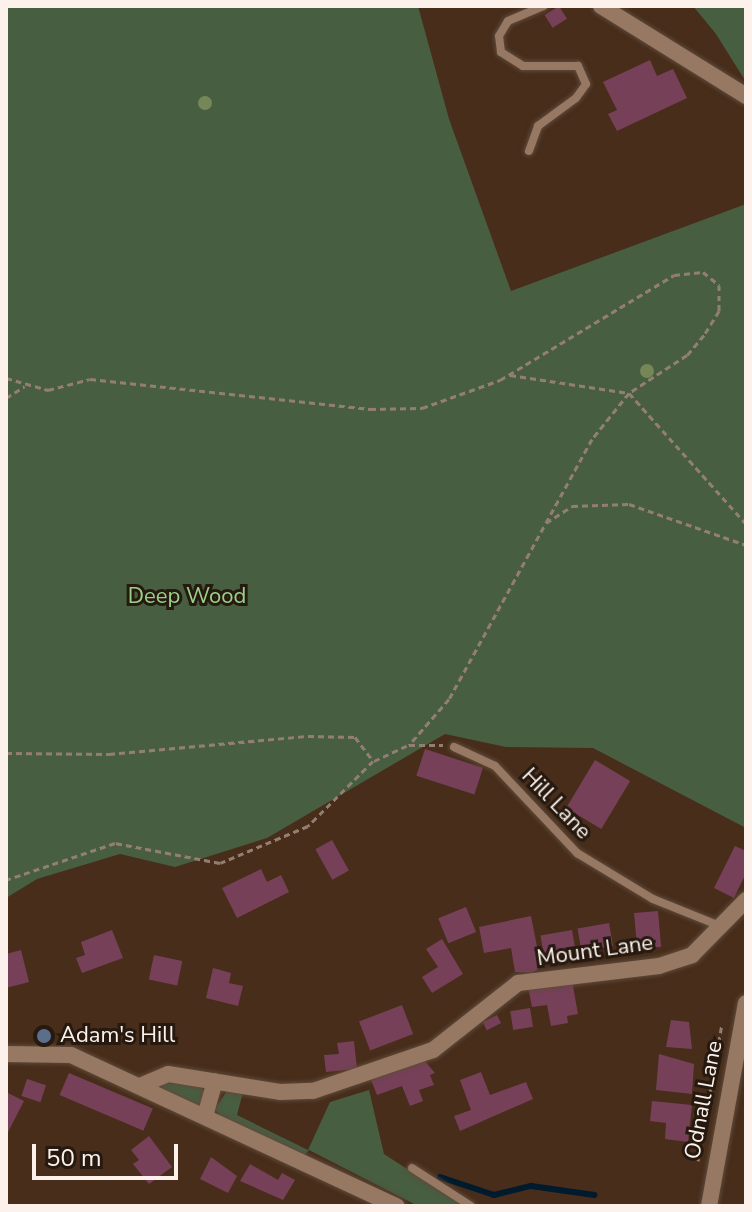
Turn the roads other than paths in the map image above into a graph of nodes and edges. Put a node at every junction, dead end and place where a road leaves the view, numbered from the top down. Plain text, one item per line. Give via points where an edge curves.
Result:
1 (544, 6) edge
2 (601, 6) edge
3 (746, 96) edge
4 (529, 151) dead end
5 (454, 747) road end
6 (746, 900) edge
7 (720, 926) junction
8 (746, 1003) edge
9 (6, 1054) edge
10 (215, 1081) junction
11 (142, 1085) junction
12 (205, 1116) junction
13 (412, 1168) dead end
14 (397, 1206) edge
15 (471, 1206) edge
16 (709, 1206) edge

1 - 4 lane via 508,21 499,36 501,52 523,66 578,66 586,84 538,126
2 - 3 street
5 - 7 lane, Hill Lane via 495,766 577,853 653,899
6 - 7 street, Mount Lane
7 - 10 street, Mount Lane via 692,955 659,966 518,983 433,1050 313,1091 280,1092
8 - 16 street, Odnall Lane
9 - 11 street via 71,1055
10 - 11 street, Mount Lane via 168,1074
10 - 12 street
11 - 12 street
12 - 14 street
13 - 15 lane

